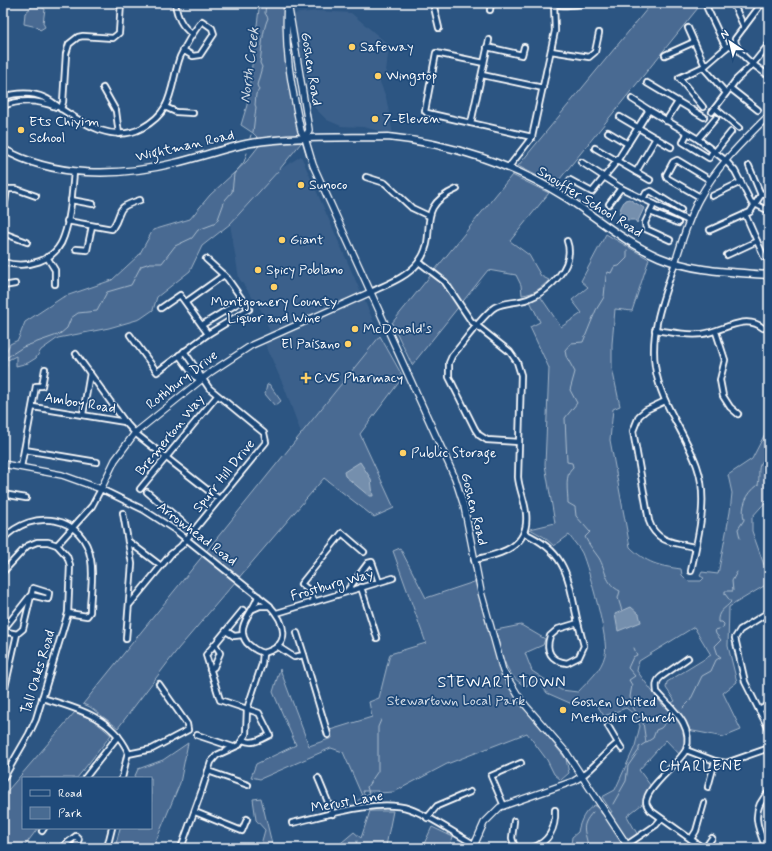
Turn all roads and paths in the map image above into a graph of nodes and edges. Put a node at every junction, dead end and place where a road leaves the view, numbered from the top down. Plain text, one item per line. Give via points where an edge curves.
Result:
1 (120, 3) edge
2 (175, 3) edge
3 (287, 3) edge
4 (433, 3) edge
5 (491, 3) edge
6 (543, 3) edge
7 (584, 3) edge
8 (733, 3) edge
9 (762, 3) edge
10 (554, 4) edge
11 (707, 8) dead end
12 (490, 10) dead end
13 (744, 27) junction
14 (439, 28) dead end
15 (688, 28) dead end
16 (599, 33) dead end
17 (192, 34) junction
18 (489, 40) dead end
19 (694, 42) junction
20 (769, 44) edge
21 (736, 46) junction
22 (487, 47) junction
23 (524, 47) dead end
24 (726, 48) junction
25 (183, 50) junction
26 (551, 51) junction
27 (665, 55) dead end
28 (484, 62) junction
29 (753, 64) junction
30 (704, 66) junction
31 (482, 75) junction
32 (769, 76) edge
33 (647, 83) dead end
34 (102, 88) dead end
35 (543, 88) junction
36 (730, 88) junction
37 (726, 93) junction
38 (3, 97) edge
39 (632, 100) dead end
40 (678, 102) junction
41 (3, 106) edge
42 (165, 107) junction
43 (703, 107) dead end
44 (61, 109) junction
45 (649, 110) junction
46 (758, 110) dead end
47 (193, 113) dead end
48 (769, 115) edge
49 (620, 117) dead end
50 (704, 118) dead end
51 (716, 118) dead end
52 (666, 121) junction
53 (471, 123) junction
54 (638, 127) junction
55 (739, 128) dead end
56 (608, 132) dead end
57 (731, 132) dead end
58 (119, 134) junction
59 (687, 134) junction
60 (532, 137) junction
61 (305, 138) junction
62 (656, 138) junction
63 (698, 139) junction
64 (628, 144) junction
65 (671, 147) dead end
66 (595, 148) dead end
67 (3, 149) edge
68 (714, 152) junction
69 (725, 160) junction
70 (617, 161) junction
71 (581, 162) dead end
72 (749, 166) dead end
73 (508, 168) junction
74 (74, 172) junction
75 (636, 172) junction
76 (366, 177) dead end
77 (606, 177) junction
78 (570, 180) dead end
79 (650, 180) dead end
80 (710, 180) junction
81 (741, 182) junction
82 (5, 187) edge
83 (621, 188) junction
84 (457, 189) dead end
85 (769, 191) edge
86 (761, 195) junction
87 (36, 196) dead end
88 (712, 196) dead end
89 (700, 197) junction
90 (643, 199) junction
91 (71, 200) junction
92 (140, 200) dead end
93 (92, 204) dead end
94 (609, 204) dead end
95 (654, 204) junction
96 (755, 204) junction
97 (681, 210) dead end
98 (769, 211) edge
99 (650, 212) junction
100 (745, 214) junction
101 (3, 216) edge
102 (428, 216) junction
103 (689, 221) junction
104 (67, 222) junction
105 (678, 223) dead end
106 (92, 226) junction
107 (710, 230) dead end
108 (3, 233) edge
109 (670, 240) dead end
110 (567, 241) dead end
111 (757, 241) junction
112 (27, 242) dead end
113 (76, 249) dead end
114 (727, 255) dead end
115 (47, 257) junction
116 (764, 257) dead end
117 (206, 259) dead end
118 (3, 262) edge
119 (419, 262) junction
120 (675, 262) junction
121 (224, 275) junction
122 (769, 275) edge
123 (16, 284) dead end
124 (55, 284) dead end
125 (3, 286) edge
126 (371, 292) junction
127 (243, 300) junction
128 (186, 302) junction
129 (161, 308) dead end
130 (202, 325) junction
131 (477, 326) junction
132 (763, 328) dead end
133 (655, 330) junction
134 (716, 332) junction
135 (208, 334) junction
136 (130, 335) dead end
137 (184, 351) junction
138 (76, 354) dead end
139 (179, 355) junction
140 (45, 369) dead end
141 (90, 373) junction
142 (201, 380) junction
143 (217, 396) junction
144 (665, 401) junction
145 (33, 406) junction
146 (83, 414) junction
147 (738, 414) dead end
148 (124, 422) junction
149 (135, 433) junction
150 (519, 442) junction
151 (25, 450) junction
152 (167, 457) junction
153 (98, 462) dead end
154 (3, 464) edge
155 (21, 467) junction
156 (101, 489) junction
157 (140, 489) dead end
158 (147, 492) dead end
159 (3, 494) edge
160 (26, 498) dead end
161 (219, 499) junction
162 (123, 513) dead end
163 (71, 528) junction
164 (193, 531) junction
165 (524, 533) junction
166 (3, 538) edge
167 (186, 539) junction
168 (128, 541) junction
169 (57, 545) junction
170 (695, 547) junction
171 (364, 552) dead end
172 (474, 560) junction
173 (160, 566) junction
174 (4, 570) edge
175 (691, 571) dead end
176 (393, 578) dead end
177 (379, 582) junction
178 (361, 587) junction
179 (347, 591) junction
180 (258, 596) junction
181 (314, 601) junction
182 (130, 604) junction
183 (270, 606) junction
184 (253, 609) junction
185 (243, 610) dead end
186 (68, 612) junction
187 (769, 612) edge
188 (277, 613) junction
189 (578, 623) junction
190 (3, 630) edge
191 (226, 631) junction
192 (297, 633) dead end
193 (17, 634) junction
194 (243, 634) junction
195 (377, 638) dead end
196 (126, 639) dead end
197 (215, 644) junction
198 (277, 646) junction
199 (263, 654) junction
200 (304, 656) junction
201 (688, 658) dead end
202 (210, 670) junction
203 (5, 681) edge
204 (159, 684) dead end
205 (3, 696) edge
206 (42, 698) junction
207 (769, 705) edge
208 (247, 709) junction
209 (759, 710) junction
210 (608, 726) dead end
211 (769, 729) edge
212 (328, 734) dead end
213 (197, 735) dead end
214 (118, 736) junction
215 (243, 740) junction
216 (618, 743) junction
217 (233, 747) junction
218 (769, 748) edge
219 (622, 749) dead end
220 (686, 750) junction
221 (128, 754) junction
222 (715, 761) junction
223 (521, 763) dead end
224 (208, 771) junction
225 (582, 776) junction
226 (86, 777) edge
227 (122, 777) edge
228 (3, 778) edge
229 (318, 778) dead end
230 (248, 785) dead end
231 (708, 787) dead end
232 (470, 792) dead end
233 (769, 792) edge
234 (704, 803) dead end
235 (504, 806) junction
236 (555, 810) dead end
237 (195, 812) junction
238 (333, 814) junction
239 (427, 818) junction
240 (247, 819) dead end
241 (661, 819) junction
242 (514, 821) dead end
243 (292, 824) dead end
244 (112, 829) edge
245 (712, 838) dead end
246 (691, 839) junction
247 (474, 846) edge
248 (626, 847) edge
249 (63, 848) edge
250 (75, 848) edge
251 (107, 848) edge
252 (181, 848) edge
253 (481, 848) edge
254 (514, 848) edge
255 (532, 848) edge
256 (704, 848) edge
257 (766, 848) edge

1 - 44 street via 117,36 83,36 69,44 66,54 64,102
2 - 17 street via 179,20
3 - 61 street, Goshen Road via 287,60 301,131
3 - 61 street, Goshen Road via 309,130
4 - 14 street
5 - 12 street
6 - 10 street
7 - 10 street
8 - 13 street
9 - 13 street
10 - 26 street via 555,31
11 - 24 street
13 - 21 street via 735,39
15 - 19 street
16 - 26 street via 595,52 588,57
17 - 25 street
17 - 25 street via 202,21 214,32 202,53 195,57
18 - 22 street
19 - 27 street
19 - 30 street
20 - 29 street
21 - 24 street via 732,44
21 - 29 street
22 - 23 street via 522,55
22 - 28 street
24 - 30 street
25 - 42 street
26 - 35 street
28 - 31 street
28 - 53 street via 436,53 425,111
29 - 32 street
29 - 36 street
30 - 37 street
30 - 43 street via 679,78
31 - 35 street
31 - 53 street
33 - 40 street
34 - 58 street via 116,111
35 - 60 street
36 - 37 street
36 - 46 street
37 - 55 street via 713,110
38 - 44 street via 18,94 38,96
39 - 45 street
40 - 50 street
40 - 52 street
41 - 44 street via 29,100 45,102
42 - 47 street via 176,112
42 - 58 street via 148,124 132,132
44 - 58 street via 98,130
45 - 52 street
45 - 54 street
48 - 69 street
49 - 54 street
51 - 63 street
52 - 59 street
53 - 60 street
54 - 62 street
54 - 64 street
56 - 64 street
57 - 68 street
59 - 63 street
59 - 68 street via 683,142 709,158
60 - 73 street
61 - 73 main road, Snouffer School Road via 402,138 462,152
61 - 74 main road, Wightman Road via 237,146 141,170
61 - 126 street, Goshen Road via 313,165
62 - 65 street
62 - 75 street
63 - 68 street
64 - 70 street
66 - 70 street
67 - 74 main road, Wightman Road via 45,167
68 - 69 street
69 - 80 street
69 - 81 street via 736,171
70 - 75 street
70 - 77 street
71 - 77 street
72 - 86 street
73 - 120 main road, Snouffer School Road via 563,196 630,242
74 - 91 street
75 - 79 street
76 - 102 street via 385,183 412,208
77 - 78 street via 592,192
77 - 83 street
80 - 89 street
80 - 89 street via 677,160 673,162 667,178
81 - 88 street
81 - 96 street via 751,202
82 - 87 street
82 - 101 street
83 - 90 street
83 - 94 street
84 - 102 street via 439,198
85 - 86 street
86 - 96 street
89 - 103 street
90 - 95 street
90 - 97 street via 651,191
91 - 93 street
91 - 104 street
92 - 106 street via 123,206 112,229
95 - 99 street
95 - 103 street
96 - 98 street
96 - 100 street
99 - 105 street
99 - 109 street via 646,229
100 - 107 street
100 - 111 street
102 - 119 street via 427,243
103 - 120 street
104 - 106 street
104 - 115 street via 61,244
106 - 113 street via 87,250
108 - 112 street
110 - 131 street via 570,252 568,259 557,278 547,288 528,299 495,307
111 - 114 street
111 - 116 street
115 - 118 street via 39,262 21,266
115 - 124 street via 55,270
117 - 121 street
119 - 126 street via 403,276
119 - 131 street via 445,282 464,313
120 - 122 main road, Snouffer School Road via 709,271
120 - 133 street
121 - 127 street
121 - 128 street
123 - 125 street
126 - 142 street, Rothbury Drive via 252,345
126 - 172 street, Goshen Road via 455,478 464,506
127 - 130 street
127 - 135 street via 249,309
128 - 129 street via 180,295
128 - 130 street, Rothbury Drive
130 - 135 street, Rothbury Drive
131 - 150 street via 502,343 517,362 522,384
131 - 150 street via 452,356 449,377 480,435 492,441
132 - 134 street via 758,323 750,322
133 - 134 street via 693,335
133 - 144 street via 655,366
134 - 147 street via 725,360 720,380 722,396
135 - 137 street
136 - 139 street via 157,372
137 - 139 street
137 - 142 street via 199,372
138 - 141 street
139 - 142 street, Spurr Hill Drive via 194,376
140 - 145 street via 42,386 36,386
141 - 146 street
141 - 148 street
142 - 143 street, Spurr Hill Drive
142 - 149 street, Rothbury Drive
143 - 152 street, Bremerton Way
143 - 161 street, Spurr Hill Drive via 266,437 263,446
144 - 170 street via 694,457 700,478 702,508
144 - 170 street via 646,410 636,421 633,430 649,521 654,532 666,541
145 - 146 street, Amboy Road
145 - 151 street
146 - 148 street, Amboy Road
148 - 149 street
149 - 152 street
149 - 156 street, Rothbury Drive via 115,460
150 - 165 street via 518,477 526,515
151 - 153 street
151 - 155 street
152 - 157 street, Bremerton Way
152 - 161 street
154 - 155 street, Arrowhead Road
155 - 156 street, Arrowhead Road via 62,475
156 - 163 street, Rothbury Drive via 92,506
156 - 167 street, Arrowhead Road via 144,510
158 - 164 street
159 - 160 street
161 - 164 street, Spurr Hill Drive
162 - 168 street
163 - 166 street via 54,520 27,521
163 - 169 street, Rothbury Drive
163 - 186 street via 88,549 92,571 90,612 87,616
164 - 167 street, Spurr Hill Drive
165 - 172 street via 507,551
165 - 189 street via 546,544 560,560 566,573
167 - 173 street, Spurr Hill Drive
167 - 180 street, Arrowhead Road
168 - 173 street
168 - 182 street via 132,564
169 - 174 street via 42,542 28,546
169 - 186 street, Tall Oaks Road via 67,556 70,565
170 - 175 street
171 - 181 street via 342,533 301,584 310,591
172 - 225 street, Goshen Road via 503,671 521,700 550,732
173 - 182 street, Spurr Hill Drive
176 - 177 street, Frostburg Way
177 - 178 street, Frostburg Way
177 - 179 street via 372,562 368,563
178 - 179 street, Frostburg Way
178 - 195 street
179 - 181 street, Frostburg Way
180 - 183 street, Arrowhead Road
180 - 184 street
181 - 188 street, Frostburg Way
182 - 196 street
183 - 184 street
183 - 188 street, Arrowhead Road
184 - 194 street via 244,623
185 - 191 street
186 - 206 street, Tall Oaks Road
187 - 209 street via 740,630 735,638 745,682
188 - 198 street, Arrowhead Road via 284,631
189 - 189 street via 584,646 579,657 567,663 554,659 548,649 550,636 558,628
190 - 193 street
190 - 193 street via 31,595 23,629
191 - 194 street via 234,636
191 - 197 street
192 - 200 street
193 - 203 street
194 - 199 street via 252,648
197 - 202 street via 206,656
197 - 202 street via 220,653
198 - 199 street via 271,652
198 - 200 street via 294,657
199 - 208 street
200 - 212 street
201 - 220 street via 661,677 656,686 657,692 686,726 689,734
202 - 208 street via 220,700
203 - 205 street
204 - 221 street via 188,724 188,730 152,749
206 - 214 street via 87,712
206 - 228 street, Tall Oaks Road via 29,734
207 - 209 street
208 - 215 street via 247,728
208 - 215 street via 255,710 262,716 270,735 256,742
209 - 211 street
210 - 216 street
213 - 217 street
214 - 221 street
214 - 226 street
215 - 217 street
216 - 219 street
216 - 225 street via 603,754 596,766
217 - 224 street via 213,758
218 - 222 street via 730,762
220 - 222 street
220 - 241 street via 647,797 647,806
221 - 227 street
222 - 231 street
223 - 235 street via 491,776
224 - 230 street
224 - 237 street
225 - 235 street
225 - 248 street, Goshen Road
229 - 238 street
232 - 239 street via 437,806
233 - 257 street via 760,802 756,815 758,830
234 - 246 street
235 - 247 street via 484,823
236 - 255 street via 556,821 552,832 546,840
237 - 240 street via 242,831
237 - 252 street
238 - 239 street, Merust Lane via 387,805 412,810
238 - 243 street, Merust Lane
239 - 247 street, Merust Lane
241 - 246 street
241 - 248 street
242 - 254 street
244 - 251 street
245 - 256 street
246 - 256 street
247 - 253 street, Merust Lane
249 - 250 street via 76,836 79,840

